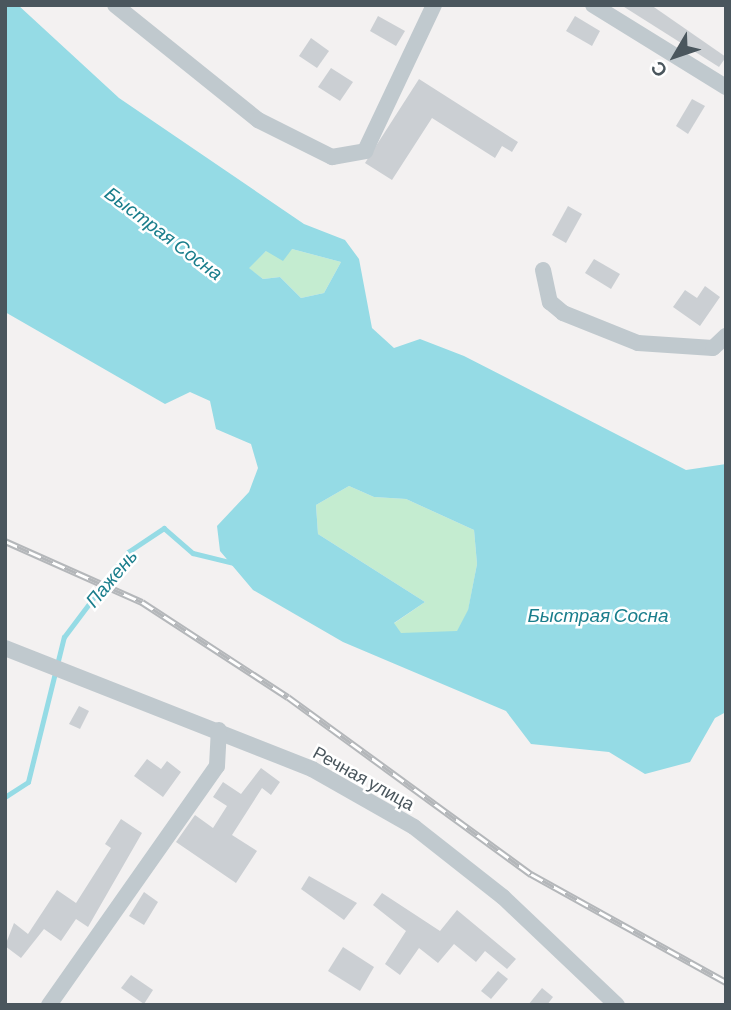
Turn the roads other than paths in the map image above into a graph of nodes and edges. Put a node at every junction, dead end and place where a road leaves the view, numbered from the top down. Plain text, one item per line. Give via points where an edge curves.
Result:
1 (115, 5) edge
2 (433, 5) edge
3 (593, 5) edge
4 (726, 88) edge
5 (543, 270) dead end
6 (726, 336) edge
7 (5, 648) edge
8 (219, 730) junction
9 (49, 1005) edge
10 (617, 1005) edge

1 - 2 street via 258,120 332,157 365,151
3 - 4 street
5 - 6 street via 550,302 563,313 638,343 713,348
7 - 8 street, Речная улица
8 - 9 street via 217,766
8 - 10 street, Речная улица via 312,769 414,827 503,897

